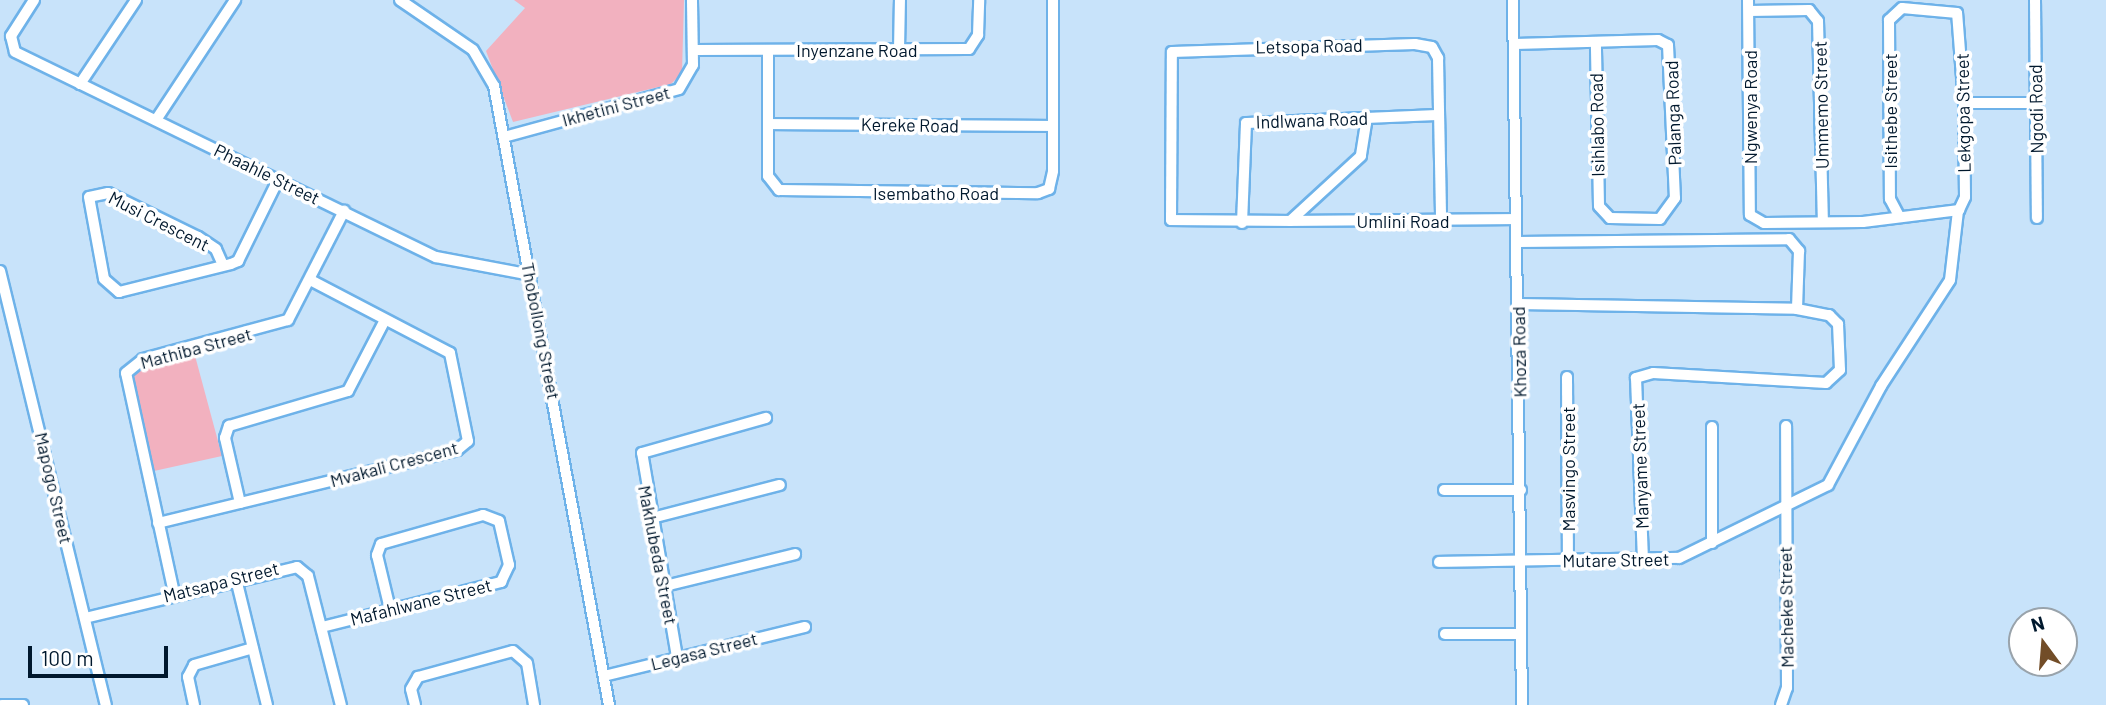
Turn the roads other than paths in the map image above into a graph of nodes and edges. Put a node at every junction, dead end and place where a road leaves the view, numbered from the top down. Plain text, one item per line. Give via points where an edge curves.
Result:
1 (34, 0) edge
2 (136, 0) edge
3 (235, 0) edge
4 (400, 0) edge
5 (692, 0) edge
6 (900, 0) edge
7 (979, 0) edge
8 (1053, 0) edge
9 (1513, 0) edge
10 (2035, 0) edge
11 (1749, 6) edge
12 (1898, 9) joint
13 (1596, 43) junction
14 (1515, 44) junction
15 (693, 50) junction
16 (768, 50) junction
17 (899, 50) junction
18 (80, 84) junction
19 (1964, 103) junction
20 (2037, 103) junction
21 (1438, 116) junction
22 (1367, 117) junction
23 (156, 120) junction
24 (768, 124) junction
25 (1052, 127) junction
26 (504, 137) junction
27 (278, 180) junction
28 (1599, 206) joint
29 (344, 211) junction
30 (1958, 211) junction
31 (1169, 212) joint
32 (1898, 215) junction
33 (2037, 218) dead end
34 (1516, 219) junction
35 (1290, 221) junction
36 (1441, 221) junction
37 (1823, 222) junction
38 (1242, 223) junction
39 (1518, 242) junction
40 (223, 265) junction
41 (0, 271) edge
42 (531, 275) junction
43 (312, 281) junction
44 (1519, 304) junction
45 (1797, 309) junction
46 (385, 320) junction
47 (1567, 377) dead end
48 (766, 418) dead end
49 (1786, 426) dead end
50 (1712, 427) dead end
51 (780, 485) dead end
52 (1444, 490) dead end
53 (1521, 490) junction
54 (240, 503) junction
55 (1785, 509) junction
56 (652, 518) junction
57 (158, 523) junction
58 (1712, 543) junction
59 (795, 554) dead end
60 (1643, 560) junction
61 (1521, 561) junction
62 (1568, 561) junction
63 (1439, 562) dead end
64 (236, 579) junction
65 (665, 586) junction
66 (174, 593) junction
67 (390, 609) junction
68 (85, 618) junction
69 (322, 627) junction
70 (804, 627) dead end
71 (1445, 634) dead end
72 (1521, 634) junction
73 (253, 648) junction
74 (677, 657) junction
75 (604, 676) junction
76 (2, 705) edge
77 (23, 705) edge
78 (106, 705) edge
79 (194, 705) edge
80 (267, 705) edge
81 (341, 705) edge
82 (415, 705) edge
83 (534, 705) edge
84 (609, 705) edge
85 (1522, 705) edge
86 (1781, 705) edge

1 - 18 street, Phaahle Street via 13,32 12,48
2 - 18 street
3 - 23 street
4 - 26 street, Thobollong Street via 486,63
5 - 15 street, Ikhetini Street
6 - 17 street
7 - 17 street, Inyenzane Road via 978,35 968,49
8 - 25 street, Isembatho Road
9 - 14 street, Khoza Road
10 - 20 street, Ngodi Road
11 - 37 street, Ummemo Street via 1809,10 1818,21
11 - 37 street, Ngwenya Road via 1751,215 1764,223
12 - 19 street, Lekgopa Street via 1957,13
12 - 32 street, Isithebe Street via 1889,23 1890,199
13 - 14 street, Palanga Road
13 - 28 street, Isihlabo Road
13 - 28 street, Palanga Road via 1668,46 1675,184 1673,207 1660,219 1610,218
14 - 34 street, Khoza Road
15 - 16 street, Inyenzane Road
15 - 26 street, Ikhetini Street via 691,75 671,93
16 - 17 street, Inyenzane Road
16 - 24 street, Isembatho Road
18 - 23 street, Phaahle Street
19 - 20 street
19 - 30 street, Lekgopa Street via 1965,197
20 - 33 street, Ngodi Road
21 - 22 street, Indlwana Road
21 - 31 street, Letsopa Road via 1438,58 1429,46 1175,50 1168,60
21 - 36 street, Letsopa Road
22 - 35 street via 1362,156
22 - 38 street, Indlwana Road via 1246,123
23 - 27 street, Phaahle Street
24 - 25 street, Kereke Road
24 - 25 street, Isembatho Road via 768,176 786,192 1038,193 1051,184
26 - 42 street, Thobollong Street
27 - 29 street, Phaahle Street
27 - 40 street, Musi Crescent via 245,255
29 - 42 street, Phaahle Street via 446,260
29 - 43 street, Mathiba Street
30 - 32 street
30 - 55 street, Lekgopa Street via 1950,280 1881,386 1835,478
31 - 38 street, Umlini Road via 1175,223
32 - 37 street
34 - 36 street, Umlini Road
34 - 39 street, Khoza Road
35 - 36 street, Umlini Road
35 - 38 street, Umlini Road
39 - 44 street, Khoza Road
39 - 45 street via 1789,239 1799,251
40 - 40 street, Musi Crescent via 114,291 102,273 89,197 108,193 198,237 216,249
41 - 68 street, Mapogo Street
42 - 75 street, Thobollong Street
43 - 46 street, Mvakali Crescent
43 - 57 street, Mathiba Street via 285,323 143,359 125,373
44 - 45 street
44 - 53 street, Khoza Road
45 - 60 street, Manyame Street via 1835,318 1841,333 1836,380 1641,375 1636,380
46 - 54 street via 348,391 229,426 225,438
46 - 54 street, Mvakali Crescent via 453,357 470,436 465,446
47 - 62 street, Masvingo Street
48 - 56 street, Makhubeda Street via 642,453
49 - 55 street, Macheke Street
50 - 58 street
51 - 56 street
52 - 53 street
53 - 61 street, Khoza Road
54 - 57 street, Mvakali Crescent
55 - 58 street, Mutare Street
55 - 86 street, Macheke Street via 1787,688
56 - 65 street, Makhubeda Street
57 - 66 street, Mathiba Street
58 - 60 street, Mutare Street via 1679,558
59 - 65 street
60 - 62 street, Mutare Street
61 - 62 street, Mutare Street
61 - 63 street, Mutare Street
61 - 72 street, Khoza Road
64 - 66 street, Matsapa Street
64 - 69 street, Matsapa Street via 284,566 302,569
64 - 73 street
65 - 74 street, Makhubeda Street
66 - 68 street, Matsapa Street
67 - 67 street, Mafahlwane Street via 497,584 509,565 492,515 394,537 377,550
67 - 69 street, Mafahlwane Street
68 - 78 street, Mapogo Street
69 - 81 street, Matsapa Street
70 - 74 street, Legasa Street
71 - 72 street
72 - 85 street, Khoza Road
73 - 79 street via 194,665 188,677
73 - 80 street
74 - 75 street, Legasa Street
75 - 84 street, Thobollong Street
76 - 77 street
82 - 83 street via 411,689 418,677 513,652 527,663

